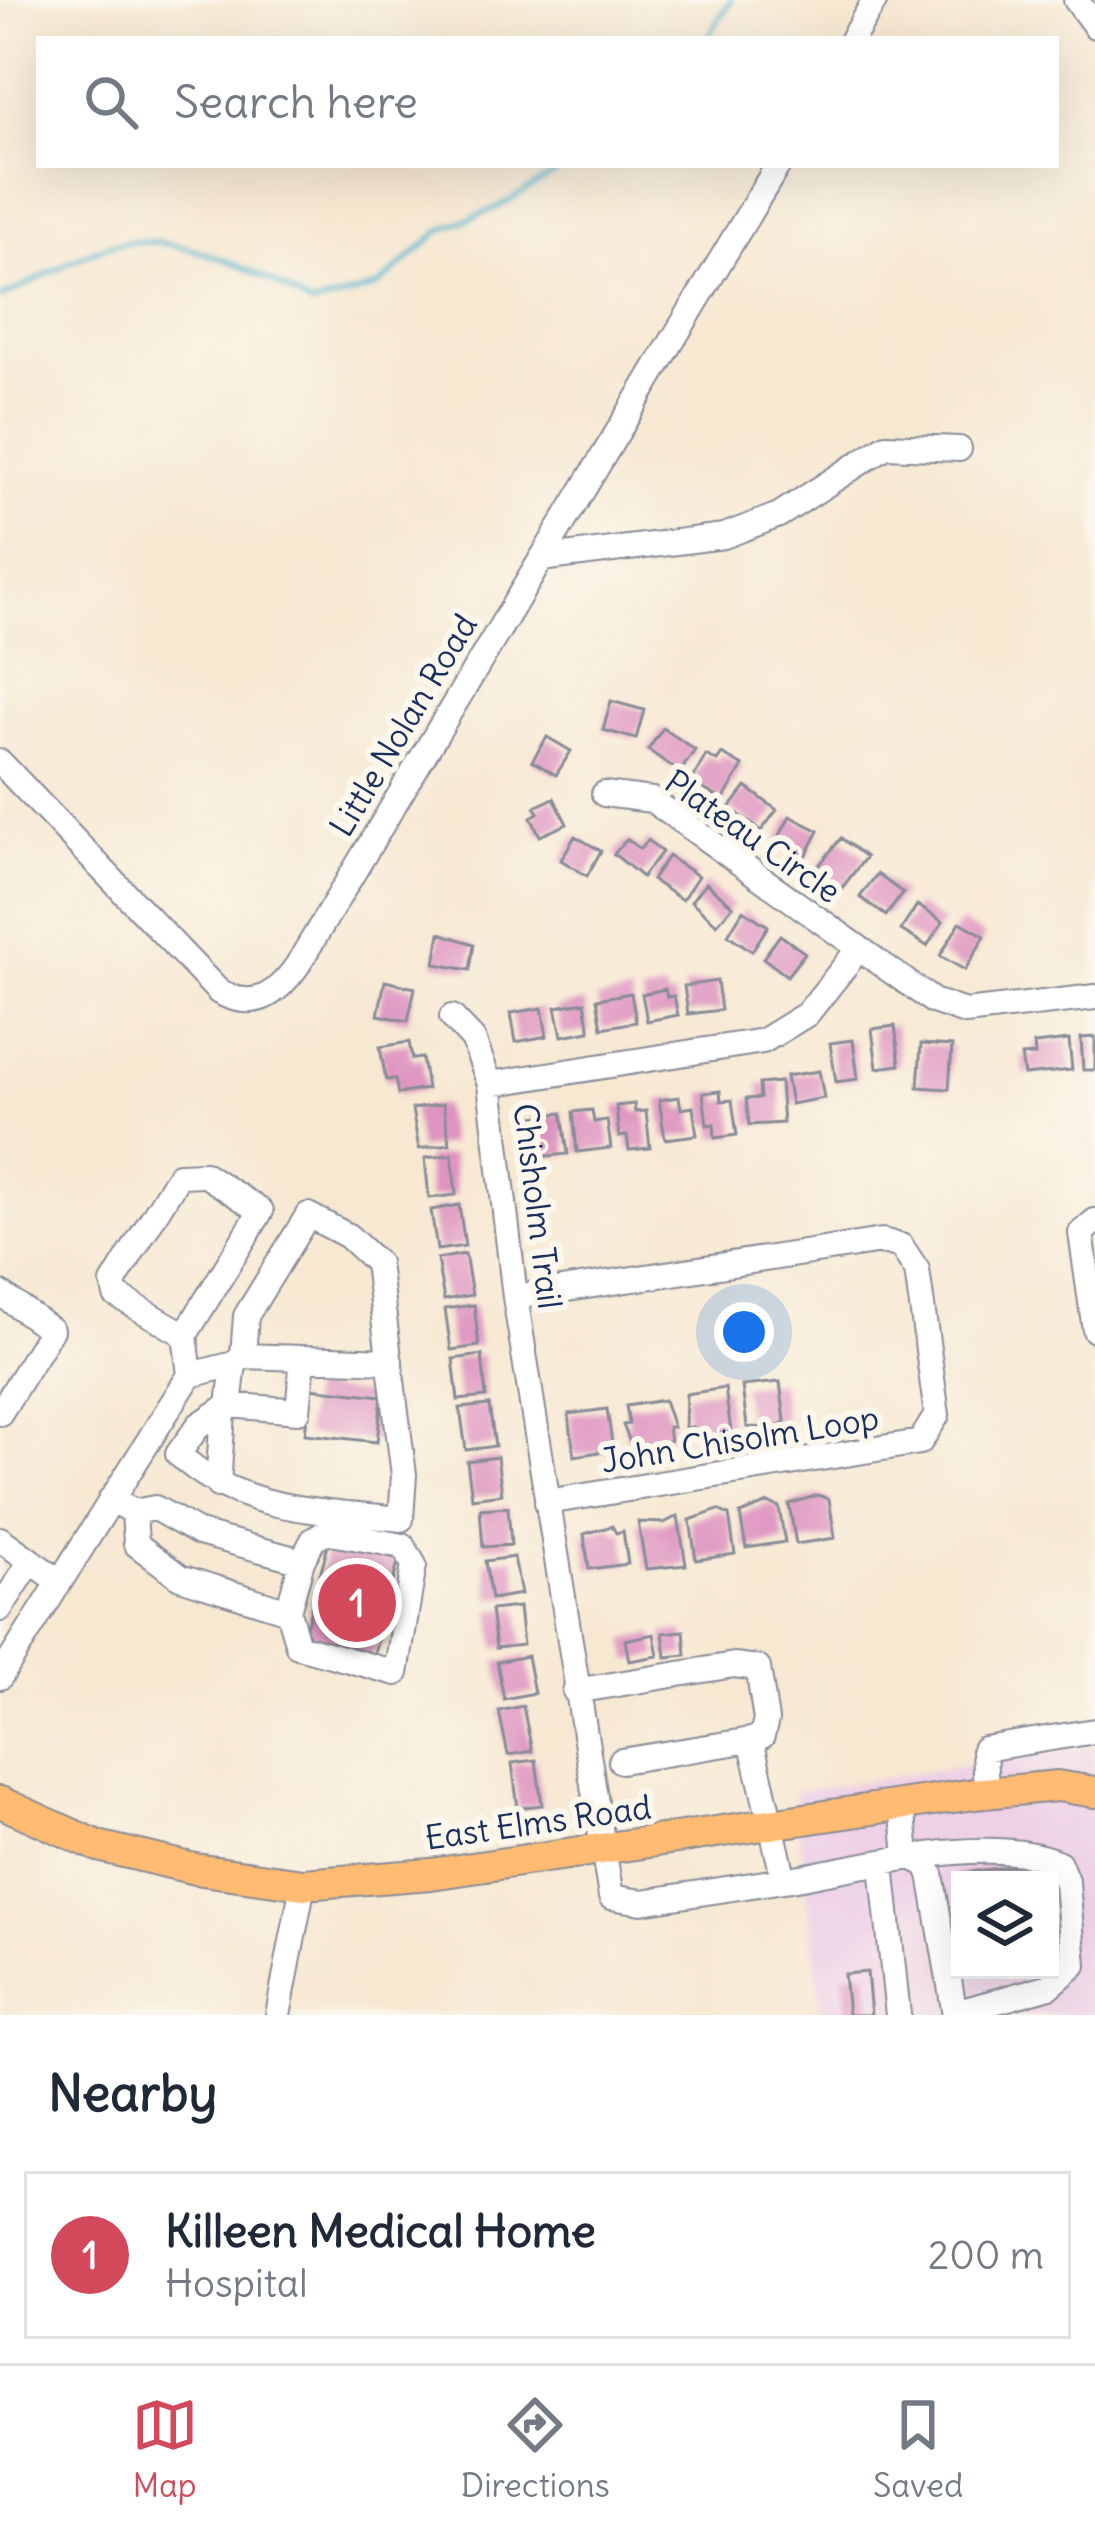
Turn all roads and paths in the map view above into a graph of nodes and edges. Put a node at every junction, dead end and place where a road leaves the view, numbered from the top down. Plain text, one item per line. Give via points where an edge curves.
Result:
1 (874, 0) edge
2 (1076, 0) edge
3 (1095, 26) edge
4 (854, 36) edge
5 (776, 168) edge
6 (958, 449) dead end
7 (541, 560) junction
8 (4, 774) edge
9 (604, 794) dead end
10 (857, 951) junction
11 (1095, 997) edge
12 (452, 1017) dead end
13 (490, 1084) junction
14 (1095, 1221) edge
15 (0, 1293) edge
16 (515, 1297) junction
17 (1095, 1330) edge
18 (184, 1335) junction
19 (303, 1358) junction
20 (239, 1360) junction
21 (390, 1361) junction
22 (190, 1375) junction
23 (226, 1409) junction
24 (0, 1413) edge
25 (145, 1446) junction
26 (178, 1454) junction
27 (218, 1485) junction
28 (111, 1499) junction
29 (547, 1502) junction
30 (134, 1512) junction
31 (0, 1539) edge
32 (302, 1561) junction
33 (29, 1564) junction
34 (59, 1581) junction
35 (0, 1609) edge
36 (289, 1611) junction
37 (0, 1678) edge
38 (575, 1691) junction
39 (1095, 1731) edge
40 (751, 1740) junction
41 (621, 1761) dead end
42 (1095, 1792) edge
43 (986, 1793) junction
44 (0, 1802) edge
45 (902, 1805) junction
46 (772, 1823) junction
47 (600, 1851) junction
48 (908, 1856) junction
49 (882, 1864) junction
50 (784, 1880) junction
51 (303, 1884) junction
52 (955, 2014) edge
53 (278, 2015) edge
54 (898, 2015) edge

1 - 4 street
2 - 3 street
5 - 7 street, Little Nolan Road
6 - 7 street via 886,446 779,515 724,536
7 - 8 street, Little Nolan Road via 297,966 256,1002 219,992
9 - 10 street, Plateau Circle via 652,800
10 - 11 street via 933,1001 965,1012
10 - 13 street, Chisholm Trail via 807,1014 763,1041
12 - 13 street via 473,1039
13 - 16 street, Chisholm Trail
14 - 17 street via 1081,1233
15 - 24 street via 51,1330
16 - 29 street, Chisholm Trail
16 - 29 street, John Chisolm Loop via 882,1241 913,1258 926,1334 937,1415 928,1435 907,1448
18 - 18 street via 116,1295 113,1283 179,1175 204,1174 260,1210
18 - 22 street
19 - 20 street
19 - 21 street
19 - 23 street via 298,1411
20 - 21 street via 246,1316 308,1214 376,1263
20 - 22 street
20 - 23 street
21 - 27 street via 404,1475 401,1519 236,1496
22 - 25 street
23 - 26 street via 199,1425
23 - 27 street
25 - 26 street
25 - 28 street
26 - 27 street
28 - 30 street
28 - 34 street
29 - 38 street, Chisholm Trail
30 - 32 street via 154,1508 199,1533
30 - 36 street via 136,1544 180,1577
31 - 33 street
32 - 36 street
32 - 36 street via 326,1532 403,1546 414,1565 396,1673 298,1646
33 - 34 street
33 - 35 street
34 - 37 street
38 - 40 street via 746,1664 758,1668 766,1720 762,1736
38 - 47 street, Chisholm Trail
39 - 43 street via 984,1749
40 - 41 street
40 - 46 street
42 - 43 main road, East Elms Road via 1058,1786
43 - 45 main road, East Elms Road
44 - 51 main road, East Elms Road via 98,1846
45 - 46 main road, East Elms Road
45 - 48 street
46 - 47 main road, East Elms Road
46 - 50 street
47 - 50 street, Chisholm Trail via 611,1897 642,1902
47 - 51 main road, East Elms Road
48 - 49 street
48 - 52 street via 931,1874
48 - 52 street via 1037,1853 1059,1863 1067,1882 1074,1965 1050,1987
49 - 50 street
49 - 54 street
51 - 53 street

